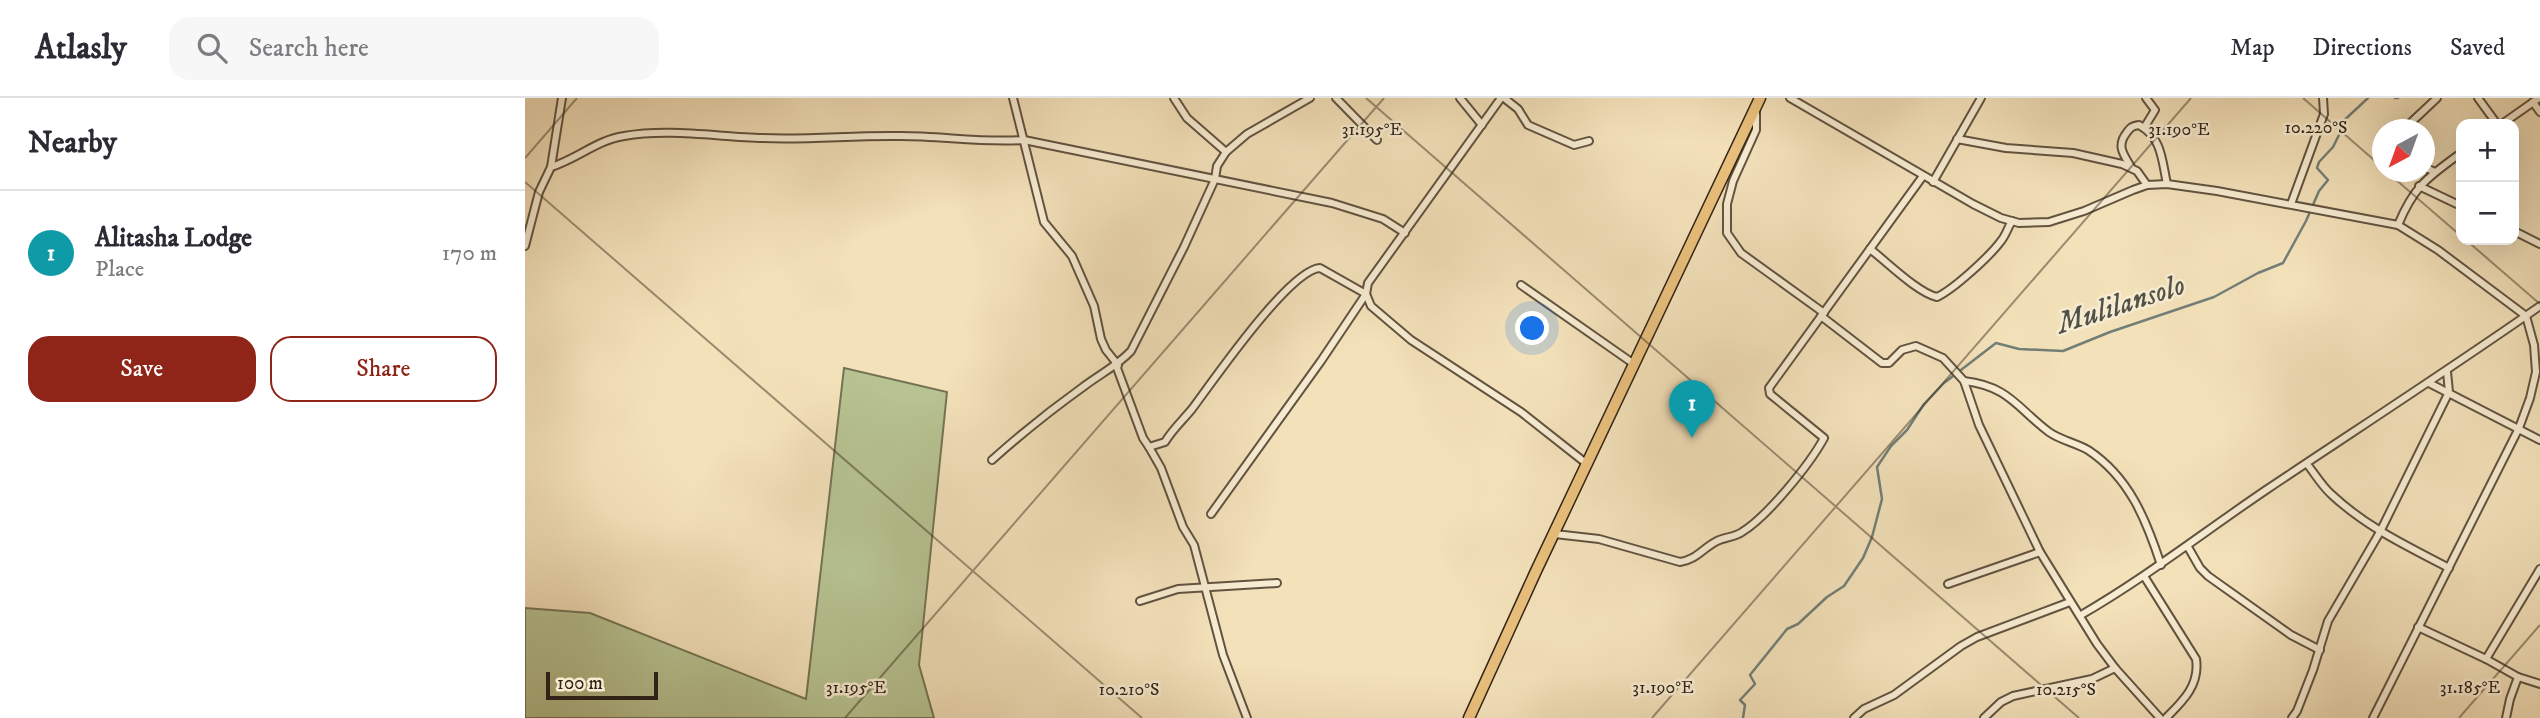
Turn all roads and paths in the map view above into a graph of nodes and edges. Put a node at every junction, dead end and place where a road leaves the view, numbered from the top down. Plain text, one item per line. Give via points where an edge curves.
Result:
1 (562, 98) edge
2 (1013, 98) edge
3 (1174, 98) edge
4 (1310, 98) edge
5 (1336, 98) edge
6 (1459, 98) edge
7 (1502, 98) edge
8 (1790, 98) edge
9 (1981, 98) edge
10 (2146, 98) edge
11 (2323, 98) edge
12 (2437, 98) edge
13 (2478, 98) edge
14 (2536, 100) edge
15 (1758, 102) edge
16 (2540, 112) edge
17 (2415, 119) edge
18 (2493, 119) edge
19 (2509, 119) edge
20 (1482, 125) junction
21 (2144, 128) junction
22 (1957, 139) junction
23 (1024, 140) junction
24 (1377, 140) dead end
25 (1589, 141) dead end
26 (1226, 152) junction
27 (2456, 157) edge
28 (551, 167) junction
29 (2131, 167) junction
30 (2435, 172) edge
31 (1923, 176) junction
32 (1215, 179) junction
33 (1933, 182) junction
34 (2424, 182) edge
35 (2167, 184) junction
36 (2147, 186) junction
37 (2419, 186) junction
38 (2291, 204) junction
39 (2456, 204) edge
40 (2012, 220) junction
41 (2398, 225) junction
42 (1405, 233) junction
43 (2519, 234) edge
44 (2540, 244) edge
45 (525, 246) edge
46 (1870, 249) junction
47 (1521, 285) dead end
48 (1366, 294) junction
49 (2540, 306) edge
50 (1823, 314) junction
51 (2526, 316) junction
52 (1634, 364) junction
53 (1118, 365) junction
54 (2447, 372) junction
55 (1961, 377) junction
56 (2430, 383) junction
57 (2449, 392) junction
58 (2519, 428) junction
59 (2540, 440) edge
60 (1149, 447) junction
61 (992, 460) dead end
62 (1587, 464) junction
63 (2307, 464) junction
64 (1211, 514) dead end
65 (2380, 532) junction
66 (1555, 534) junction
67 (2188, 547) junction
68 (2040, 552) junction
69 (2161, 565) junction
70 (2449, 568) junction
71 (2540, 569) edge
72 (2144, 576) junction
73 (1277, 583) dead end
74 (1948, 584) dead end
75 (1204, 589) junction
76 (1140, 601) dead end
77 (2070, 602) junction
78 (2081, 615) junction
79 (2419, 627) junction
80 (2320, 650) junction
81 (2486, 659) junction
82 (2115, 668) junction
83 (2518, 677) junction
84 (2540, 684) edge
85 (1247, 718) edge
86 (1469, 718) edge
87 (1854, 718) edge
88 (1984, 718) edge
89 (2160, 718) edge
90 (2166, 718) edge
91 (2292, 718) edge
92 (2373, 718) edge
93 (2506, 718) edge

1 - 28 street
2 - 23 street
3 - 26 street via 1187,118
4 - 26 street via 1247,134
5 - 24 street
6 - 20 street
7 - 20 street
7 - 25 street via 1518,109 1528,125 1574,145
8 - 31 street
9 - 22 street
10 - 21 street via 2155,110
11 - 38 street via 2324,114
12 - 17 street
13 - 18 street
14 - 16 street
14 - 19 street
15 - 50 street via 1758,124 1727,204 1727,233 1741,253
15 - 52 main road
20 - 42 street
21 - 29 street via 2134,125 2120,142
21 - 35 street via 2158,144
22 - 29 street via 2073,153
22 - 33 street
23 - 28 street via 652,134 607,140
23 - 32 street
23 - 53 street via 1044,222 1072,256 1094,306 1101,339
26 - 32 street
27 - 30 street
28 - 45 street via 539,192
29 - 36 street
31 - 33 street
31 - 46 street
32 - 42 street via 1332,203 1383,219
32 - 53 street via 1138,341
33 - 40 street
34 - 37 street
35 - 36 street
35 - 38 street
36 - 40 street via 2049,222
37 - 39 street
37 - 41 street
38 - 41 street
40 - 46 street via 1989,255 1937,297
41 - 51 street
42 - 48 street via 1368,283
43 - 44 street
46 - 50 street
47 - 52 street
48 - 60 street via 1320,268 1304,274 1253,328 1165,442
48 - 62 street via 1371,306 1412,340 1512,405
48 - 64 street
49 - 51 street
50 - 55 street via 1882,363 1916,346 1943,358
50 - 66 street via 1769,391 1824,438 1804,468 1752,525 1718,540 1690,561 1680,562 1599,539
51 - 54 street
51 - 58 street via 2536,372
52 - 62 main road
53 - 60 street
53 - 61 street via 1070,396
54 - 56 street
54 - 57 street
55 - 68 street
55 - 69 street via 2016,400 2053,435 2107,463 2131,494
56 - 57 street
56 - 63 street
57 - 58 street
57 - 65 street
58 - 59 street
58 - 70 street
60 - 75 street via 1194,545
62 - 66 main road
63 - 65 street via 2330,493
63 - 67 street
65 - 70 street
65 - 80 street via 2328,621
66 - 86 main road
67 - 69 street
67 - 80 street via 2208,576
68 - 74 street
68 - 77 street
69 - 72 street
70 - 79 street
71 - 81 street
72 - 78 street
72 - 90 street via 2196,659 2193,687
73 - 75 street
75 - 76 street via 1178,589
75 - 85 street
77 - 78 street
77 - 87 street via 1977,637
78 - 82 street
79 - 81 street
79 - 92 street
80 - 91 street
81 - 83 street
82 - 88 street via 2092,679 2013,696
82 - 89 street
83 - 84 street
83 - 93 street

